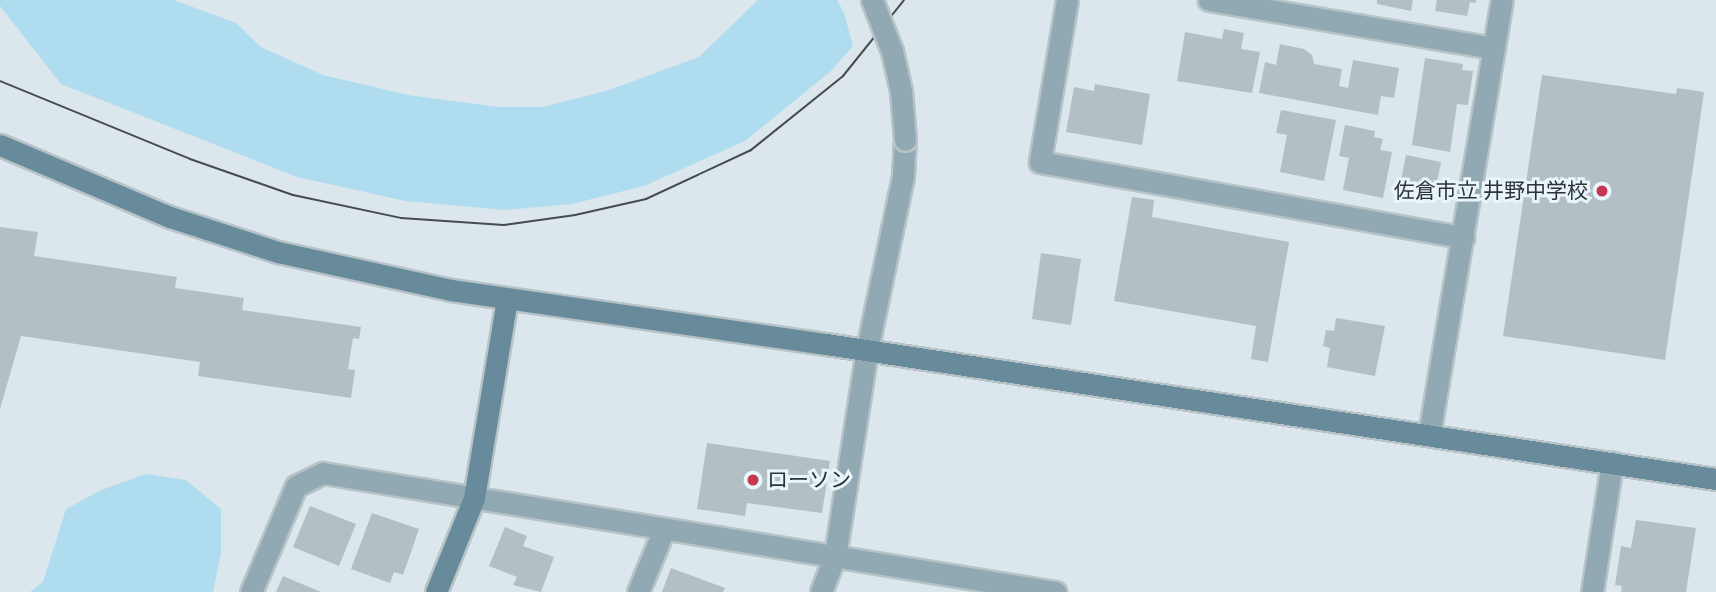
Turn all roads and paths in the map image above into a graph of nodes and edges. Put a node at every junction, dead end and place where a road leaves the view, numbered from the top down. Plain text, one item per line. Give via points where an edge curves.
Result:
1 (873, 0) edge
2 (1067, 0) edge
3 (1209, 0) edge
4 (1502, 0) edge
5 (1494, 48) junction
6 (0, 145) edge
7 (1463, 237) junction
8 (507, 299) junction
9 (867, 350) junction
10 (1429, 435) junction
11 (1612, 463) junction
12 (1716, 479) edge
13 (474, 498) junction
14 (664, 528) junction
15 (835, 556) junction
16 (1009, 588) edge
17 (251, 592) edge
18 (436, 592) edge
19 (638, 592) edge
20 (821, 592) edge
21 (1055, 592) edge
22 (1592, 592) edge

1 - 9 street, bridge via 892,51 905,140 903,176
2 - 7 street via 1041,162
3 - 5 street
4 - 5 street
5 - 7 street
6 - 8 street via 170,217 278,252
7 - 10 street
8 - 9 street
8 - 13 street
9 - 10 street
9 - 15 street
10 - 11 street
11 - 12 street
11 - 22 street
13 - 14 street
13 - 17 street via 323,473 312,477 296,486
13 - 18 street
14 - 15 street
14 - 19 street
15 - 16 street
15 - 20 street
16 - 21 street

